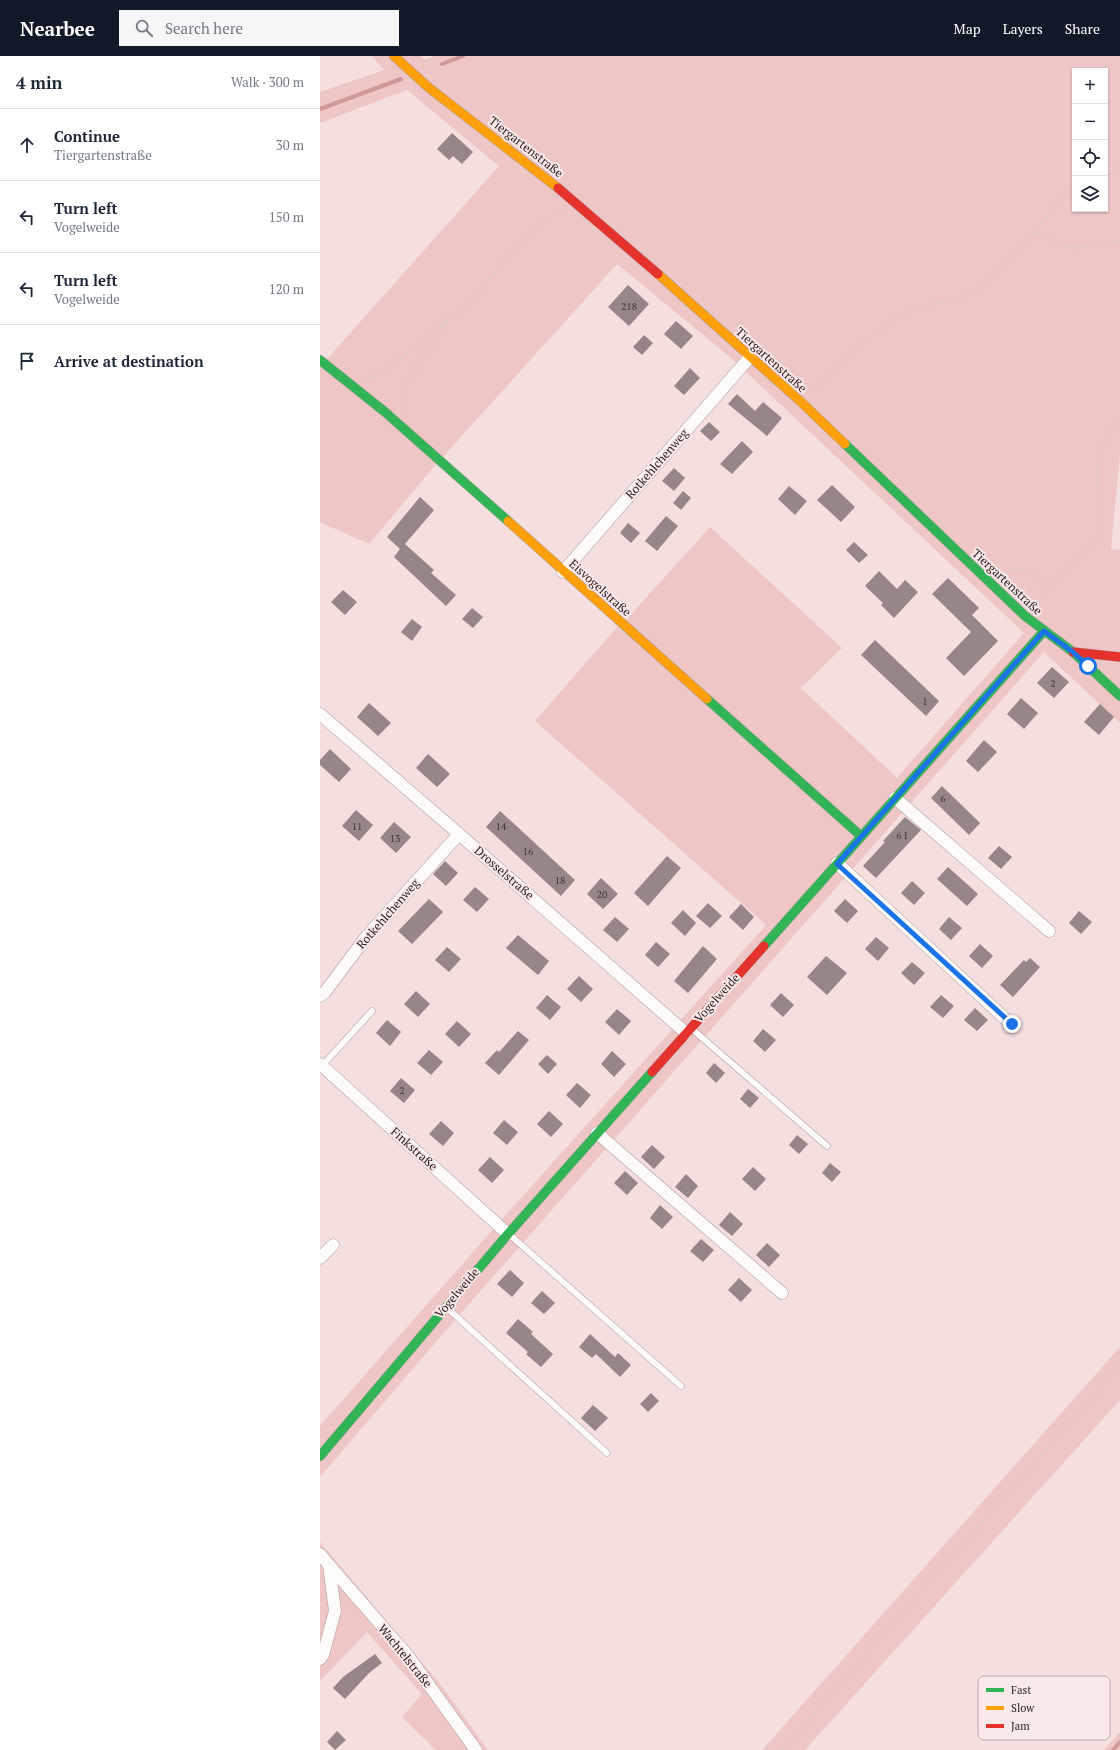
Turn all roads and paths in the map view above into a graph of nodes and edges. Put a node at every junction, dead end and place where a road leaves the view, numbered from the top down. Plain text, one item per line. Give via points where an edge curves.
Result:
1 (394, 56) edge
2 (1120, 164) edge
3 (1108, 170) edge
4 (1072, 187) edge
5 (574, 200) junction
6 (1034, 232) junction
7 (1120, 241) edge
8 (446, 321) junction
9 (750, 357) junction
10 (320, 360) edge
11 (362, 379) dead end
12 (800, 401) junction
13 (1120, 416) edge
14 (402, 428) junction
15 (563, 572) junction
16 (990, 583) junction
17 (1043, 595) junction
18 (1025, 616) junction
19 (1044, 631) junction
20 (1073, 652) junction
21 (1120, 657) edge
22 (1120, 696) edge
23 (320, 714) edge
24 (895, 798) junction
25 (459, 834) junction
26 (861, 836) junction
27 (837, 864) junction
28 (1049, 931) dead end
29 (320, 996) edge
30 (372, 1011) dead end
31 (1012, 1024) dead end
32 (688, 1031) junction
33 (321, 1065) edge
34 (597, 1133) junction
35 (827, 1146) dead end
36 (508, 1234) junction
37 (333, 1245) dead end
38 (320, 1258) edge
39 (782, 1293) dead end
40 (446, 1307) junction
41 (1120, 1365) edge
42 (681, 1386) dead end
43 (607, 1453) dead end
44 (320, 1456) edge
45 (320, 1554) edge
46 (329, 1565) junction
47 (320, 1659) edge
48 (476, 1750) edge
49 (782, 1750) edge

1 - 5 street, Tiergartenstraße via 428,87
2 - 3 path
4 - 6 path
5 - 8 path via 532,232 468,303
5 - 9 street, Tiergartenstraße
6 - 7 path via 1072,248
6 - 12 path via 995,277 965,298 908,311 866,341
8 - 11 path via 380,376
8 - 14 path via 405,386
9 - 12 street, Tiergartenstraße
9 - 15 street, Rotkehlchenweg
10 - 14 street, Eisvogelstraße
12 - 16 street, Tiergartenstraße
13 - 17 path via 1101,449 1096,476 1101,515 1099,530 1088,548
14 - 15 street, Eisvogelstraße
15 - 26 street, Eisvogelstraße
16 - 17 path via 1008,569 1027,570 1039,580
16 - 18 street, Tiergartenstraße
17 - 18 path
18 - 19 street, Tiergartenstraße
19 - 20 street, Tiergartenstraße
19 - 24 street, Vogelweide
20 - 21 street
20 - 22 street, Tiergartenstraße
23 - 25 street, Drosselstraße
24 - 26 street, Vogelweide
24 - 28 street
25 - 29 street, Rotkehlchenweg via 367,936
25 - 32 street, Drosselstraße
26 - 27 street, Vogelweide
27 - 31 street
27 - 32 street, Vogelweide
30 - 33 lane
32 - 34 street, Vogelweide
32 - 35 lane
33 - 36 street, Finkstraße
34 - 36 street, Vogelweide
34 - 39 street
36 - 40 street, Vogelweide
36 - 42 lane
37 - 38 street
40 - 43 lane
40 - 44 street, Vogelweide
41 - 49 path
45 - 46 street
46 - 47 street via 335,1611 324,1655
46 - 48 street, Wachtelstraße via 408,1656

